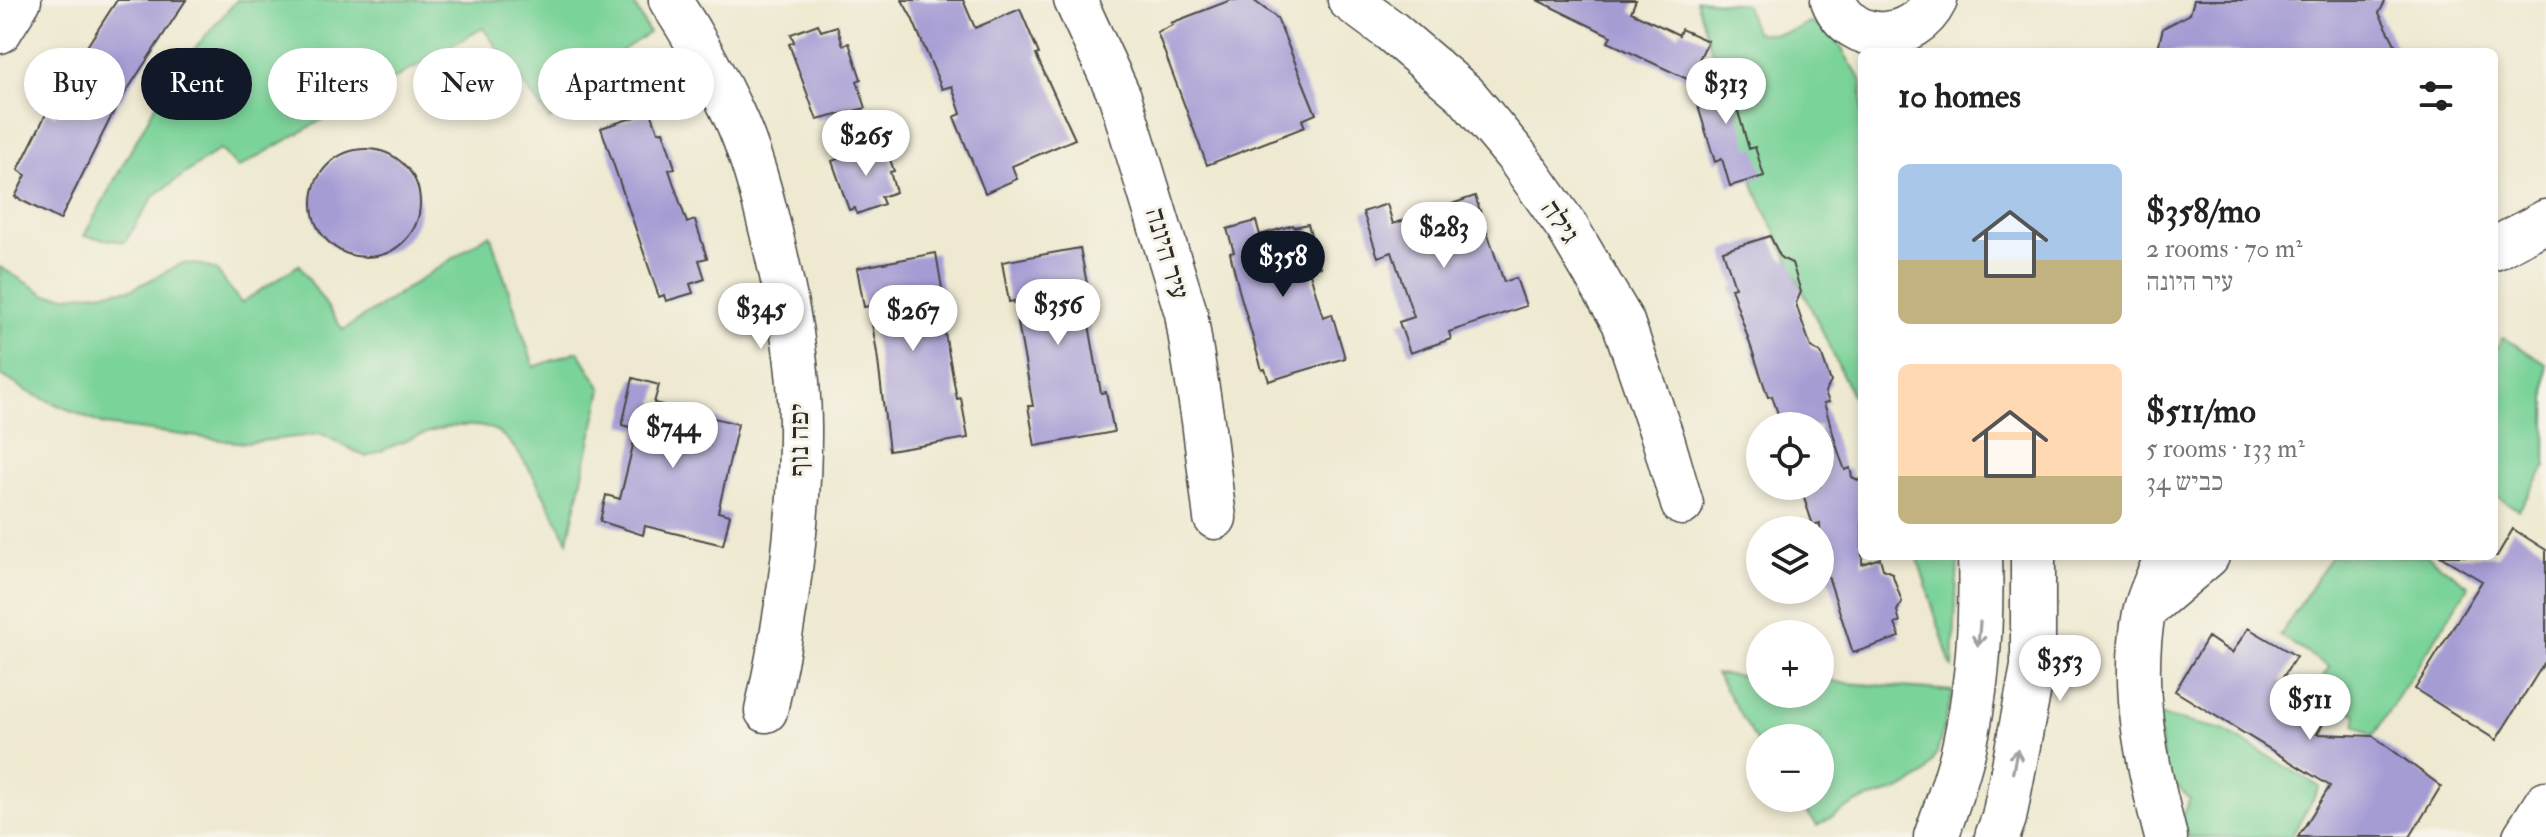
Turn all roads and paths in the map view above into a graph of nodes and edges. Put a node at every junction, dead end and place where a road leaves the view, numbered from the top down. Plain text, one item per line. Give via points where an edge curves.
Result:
1 (20, 0) edge
2 (670, 0) edge
3 (1075, 0) edge
4 (1349, 0) edge
5 (1845, 17) edge
6 (1923, 25) edge
7 (0, 32) edge
8 (2546, 221) edge
9 (2498, 247) edge
10 (1682, 504) dead end
11 (1215, 518) dead end
12 (1980, 560) edge
13 (2033, 560) edge
14 (2164, 560) edge
15 (2203, 560) edge
16 (2144, 610) junction
17 (766, 711) dead end
18 (2546, 802) edge
19 (1936, 837) edge
20 (1997, 837) edge
21 (2166, 837) edge
22 (2524, 837) edge

1 - 7 street
2 - 17 street, יפה נוף via 734,113 760,187 786,293 797,368 798,506
3 - 11 street, עיר היונה via 1120,97 1186,313
4 - 10 street, גילה via 1465,94 1567,227 1623,322
5 - 6 main road via 1872,33 1888,35
8 - 9 street
12 -> 19 main road via 1973,699 1964,749
20 -> 13 main road via 2033,667
14 - 16 street
15 - 16 street
16 - 21 street via 2137,670 2152,783
18 - 22 street

